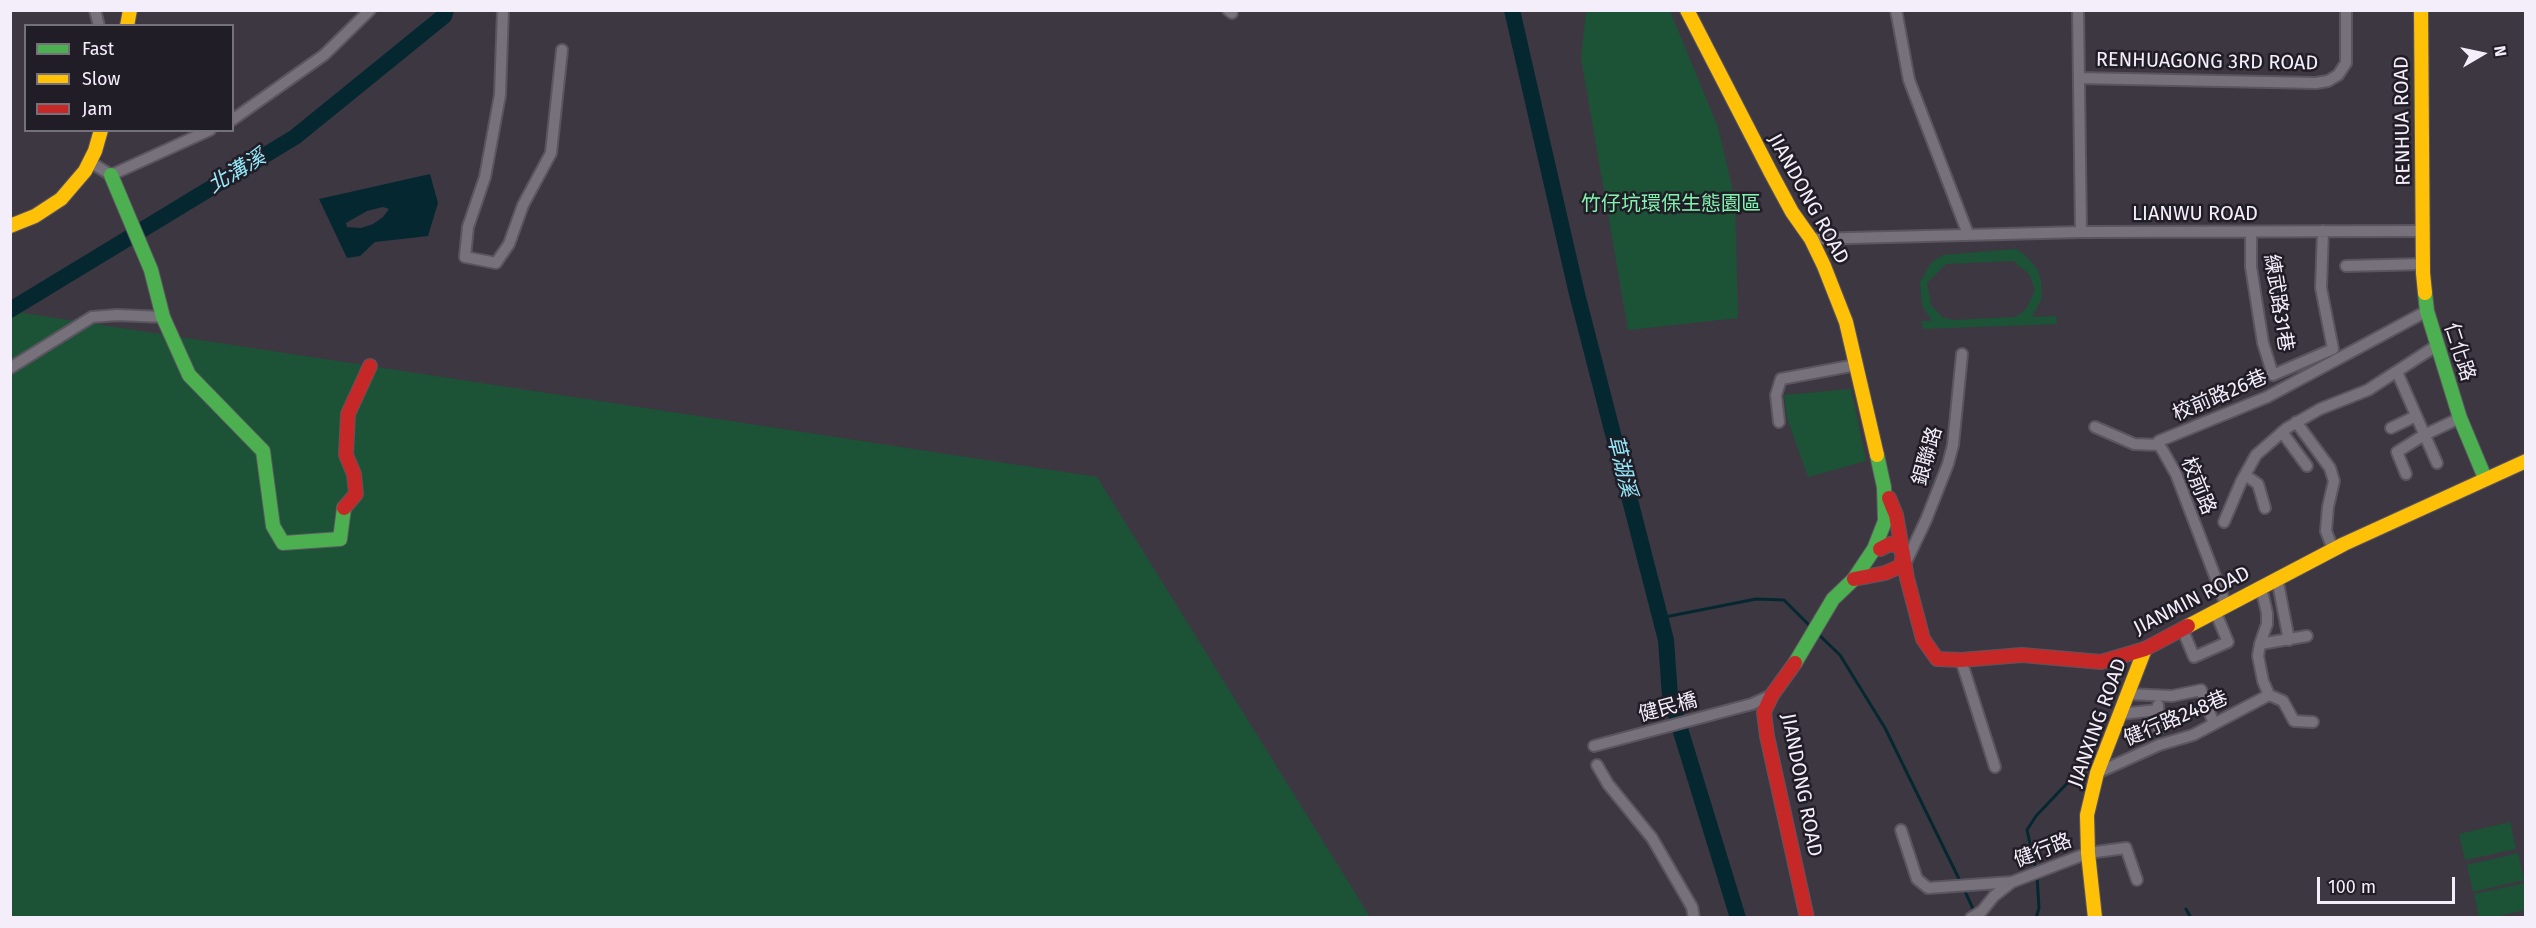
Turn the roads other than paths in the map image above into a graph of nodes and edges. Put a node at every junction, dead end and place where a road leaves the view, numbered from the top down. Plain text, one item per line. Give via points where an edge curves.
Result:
1 (370, 10) edge
2 (503, 10) edge
3 (1687, 10) edge
4 (1896, 10) edge
5 (2078, 10) edge
6 (2346, 10) edge
7 (2421, 10) edge
8 (562, 50) dead end
9 (2079, 78) junction
10 (234, 119) edge
11 (100, 132) edge
12 (206, 132) edge
13 (90, 162) junction
14 (111, 175) junction
15 (10, 226) edge
16 (2323, 231) junction
17 (2423, 231) junction
18 (2081, 232) junction
19 (2251, 232) junction
20 (1968, 234) junction
21 (1811, 239) junction
22 (2424, 264) junction
23 (2346, 266) dead end
24 (2427, 311) junction
25 (163, 317) junction
26 (2436, 346) junction
27 (1962, 354) dead end
28 (1856, 365) junction
29 (370, 366) dead end
30 (10, 368) edge
31 (2397, 372) junction
32 (2416, 416) junction
33 (2460, 417) junction
34 (1779, 422) dead end
35 (2296, 422) junction
36 (2095, 427) dead end
37 (2391, 428) dead end
38 (2282, 432) junction
39 (2424, 435) junction
40 (2155, 445) junction
41 (2526, 461) edge
42 (2437, 463) dead end
43 (2307, 466) dead end
44 (2406, 474) dead end
45 (2245, 475) junction
46 (2485, 478) junction
47 (1884, 487) junction
48 (2265, 508) dead end
49 (2224, 522) dead end
50 (1883, 530) junction
51 (1880, 549) junction
52 (2333, 549) junction
53 (1897, 564) junction
54 (2277, 578) junction
55 (1854, 579) junction
56 (1909, 584) junction
57 (2261, 587) junction
58 (2220, 608) junction
59 (2182, 628) junction
60 (2307, 636) dead end
61 (2289, 640) junction
62 (2260, 644) junction
63 (2145, 649) junction
64 (1961, 660) junction
65 (2128, 694) junction
66 (1772, 695) junction
67 (2159, 696) junction
68 (2269, 696) junction
69 (2157, 710) junction
70 (2121, 714) junction
71 (2313, 722) dead end
72 (2214, 724) junction
73 (2157, 729) dead end
74 (1594, 746) dead end
75 (1597, 765) dead end
76 (1995, 767) dead end
77 (2097, 773) junction
78 (1901, 831) dead end
79 (2088, 853) junction
80 (2137, 880) dead end
81 (2012, 882) junction
82 (1694, 918) edge
83 (1807, 918) edge
84 (1971, 918) edge
85 (2094, 918) edge

1 - 10 street via 324,55
2 - 8 street via 500,94 485,177 468,227 465,257 496,263 509,244 523,205 551,153
3 - 21 street, JIANDONG ROAD via 1792,212
4 - 20 street via 1909,80
5 - 9 street
6 - 9 street, RENHUAGONG 3RD ROAD via 2346,63 2328,81
7 - 17 street, RENHUA ROAD
9 - 18 street
11 - 13 street
12 - 14 street
13 - 14 street
13 - 15 street via 61,199
14 - 25 street via 149,266
16 - 17 street, LIANWU ROAD
16 - 19 street, LIANWU ROAD
16 - 19 street, 練武路31巷 via 2321,288 2333,349 2273,375 2263,343 2251,267
17 - 22 street, 仁化路
18 - 19 street, LIANWU ROAD
18 - 20 street, LIANWU ROAD
20 - 21 street, LIANWU ROAD
21 - 28 street, JIANDONG ROAD via 1841,306
22 - 23 street
22 - 24 street, 仁化路
24 - 26 street, 仁化路
24 - 40 street, 校前路26巷 via 2267,397
25 - 29 street via 189,375 262,451 273,526 283,543 340,539 342,510 356,494 354,474 346,455 348,414
25 - 30 street via 92,317
26 - 31 street
26 - 33 street, 仁化路
27 - 53 street, 銀聯路 via 1948,464 1926,520
28 - 34 street via 1781,379 1776,395
28 - 47 street, JIANDONG ROAD
31 - 32 street
31 - 35 street via 2368,390
32 - 37 street
32 - 39 street
33 - 39 street
33 - 46 street, 仁化路
35 - 38 street
35 - 52 street via 2330,468 2334,481 2326,531
36 - 40 street, 校前路 via 2134,444
38 - 43 street
38 - 45 street via 2256,455
39 - 42 street
39 - 44 street via 2397,452
40 - 58 street, 校前路 via 2159,445 2176,474
41 - 46 street, JIANMIN ROAD
45 - 48 street via 2258,484
45 - 49 street
46 - 52 street, JIANMIN ROAD
47 - 50 street, JIANDONG ROAD via 1887,509
47 - 53 street, JIANDONG ROAD via 1896,515
50 - 51 street
50 - 55 street, JIANDONG ROAD
51 - 53 street via 1880,563 1887,568
51 - 53 street via 1894,544
52 - 54 street, JIANMIN ROAD
53 - 55 street
53 - 56 street, JIANMIN ROAD
53 - 56 street via 1900,579
54 - 57 street, JIANMIN ROAD
54 - 61 street
55 - 66 street, JIANDONG ROAD via 1833,599
56 - 64 street, JIANMIN ROAD via 1929,652 1937,659
57 - 58 street, JIANMIN ROAD
57 - 62 street via 2267,605 2267,624
58 - 59 street, JIANMIN ROAD
58 - 59 street, 校前路 via 2228,642 2194,657
59 - 63 street, JIANMIN ROAD
60 - 61 street
61 - 62 street
62 - 68 street via 2258,656
63 - 64 street, JIANMIN ROAD via 2101,662 2022,655
63 - 65 street, JIANXING ROAD
64 - 76 street
65 - 67 street
65 - 70 street, JIANXING ROAD
66 - 74 street, 健民橋 via 1752,704
66 - 83 street, JIANDONG ROAD via 1764,712 1767,736
67 - 69 street
67 - 72 street via 2201,690
68 - 71 street via 2283,701 2294,721
68 - 72 street, 健行路248巷
69 - 70 street
69 - 73 street
70 - 77 street, JIANXING ROAD
72 - 77 street, 健行路248巷
75 - 82 street via 1652,838 1692,907
77 - 79 street, JIANXING ROAD via 2087,815
78 - 81 street via 1917,879 1928,888
79 - 80 street, 健行路 via 2126,848
79 - 81 street, 健行路
79 - 85 street, JIANXING ROAD
81 - 84 street

